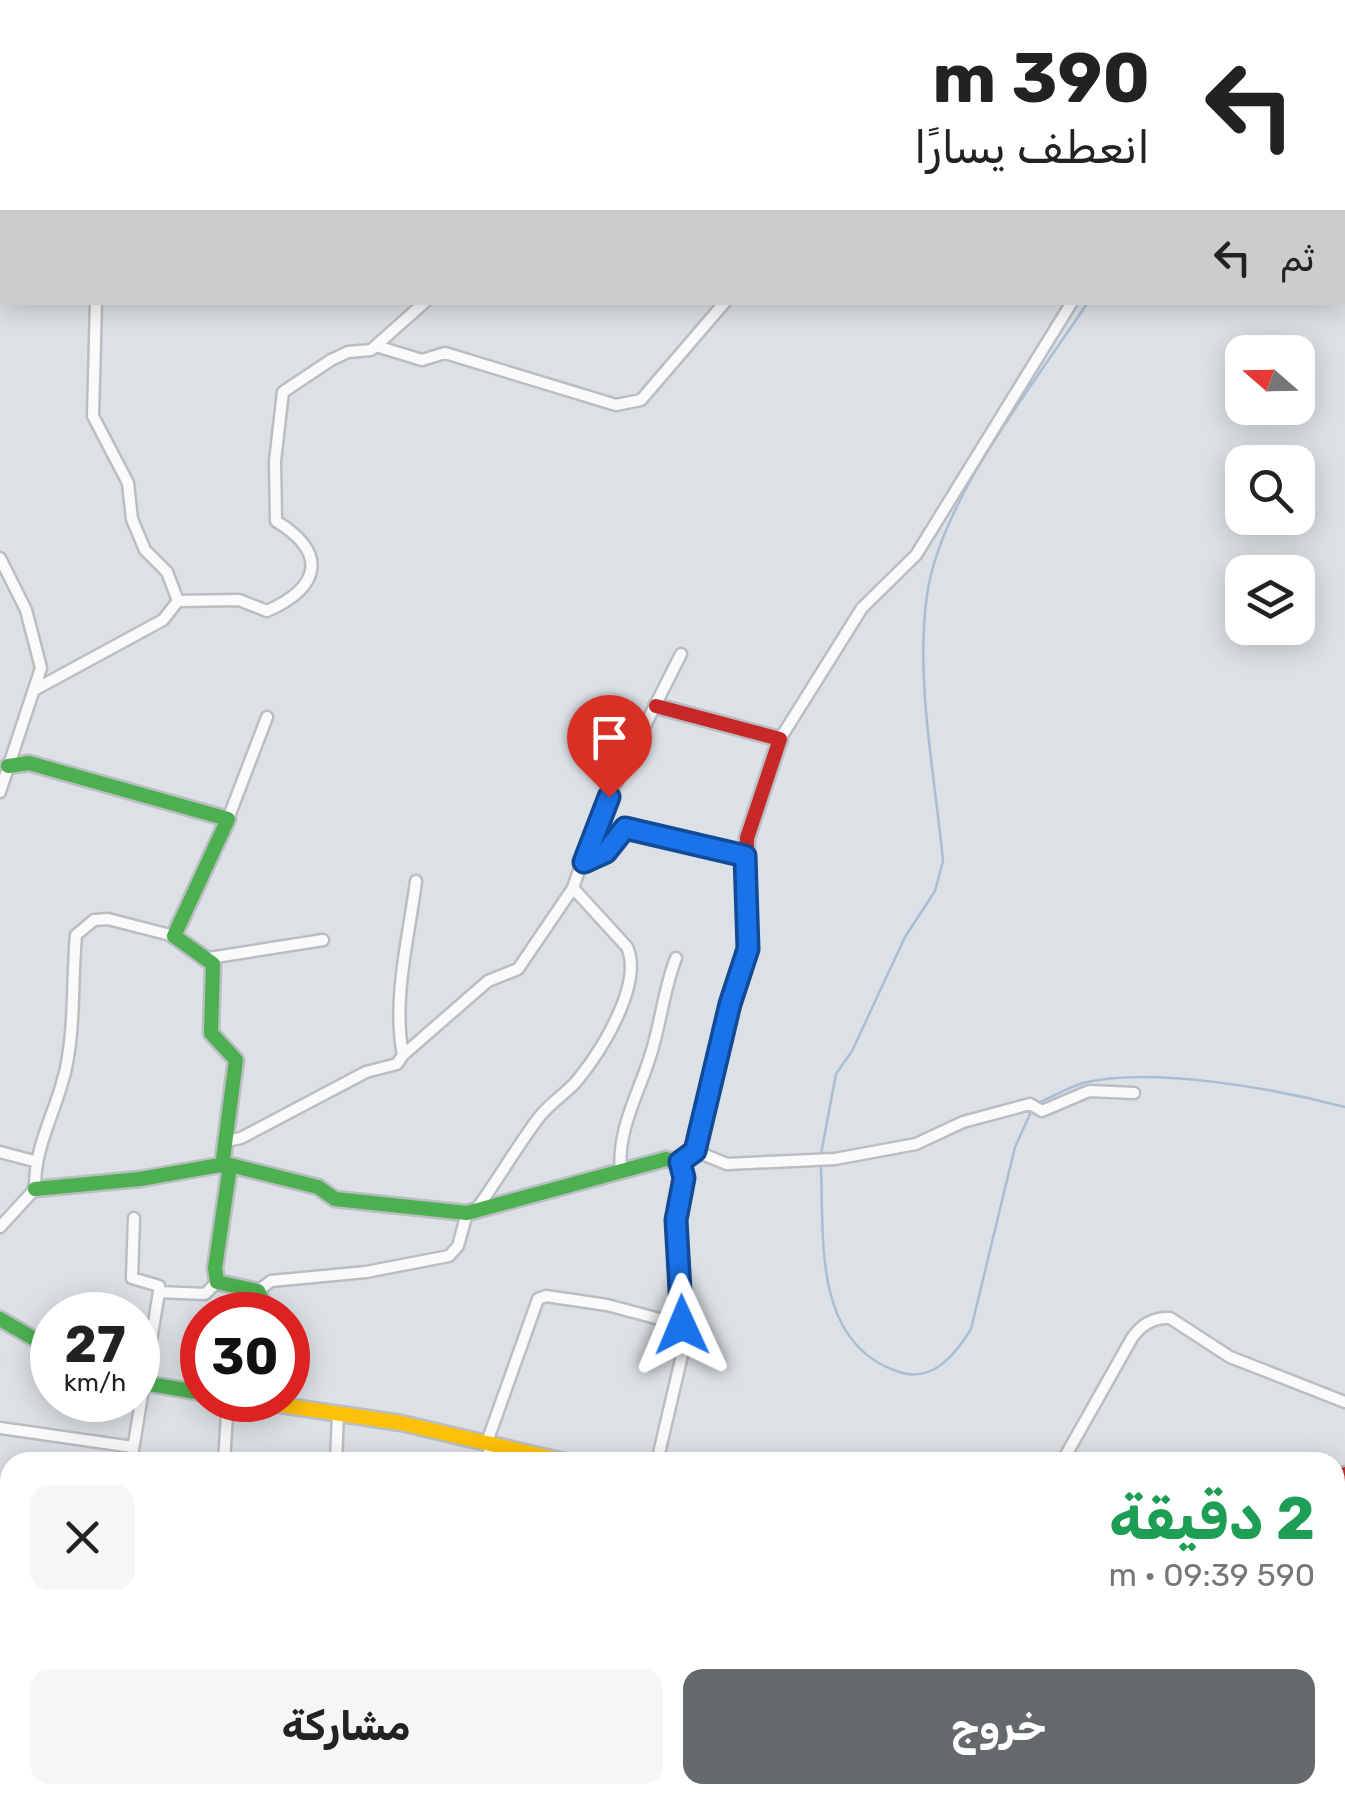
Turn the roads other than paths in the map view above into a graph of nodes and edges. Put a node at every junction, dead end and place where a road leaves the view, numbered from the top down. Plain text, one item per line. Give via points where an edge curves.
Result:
1 (96, 305) edge
2 (422, 305) edge
3 (721, 305) edge
4 (1070, 305) edge
5 (376, 346) junction
6 (0, 558) edge
7 (178, 601) junction
8 (680, 654) dead end
9 (34, 690) junction
10 (656, 706) junction
11 (267, 717) dead end
12 (0, 739) edge
13 (780, 739) junction
14 (14, 740) junction
15 (8, 766) junction
16 (0, 792) edge
17 (228, 820) junction
18 (745, 856) junction
19 (584, 862) junction
20 (416, 880) dead end
21 (574, 888) junction
22 (174, 936) junction
23 (323, 940) dead end
24 (209, 958) junction
25 (676, 958) dead end
26 (404, 1056) junction
27 (1134, 1092) dead end
28 (226, 1141) junction
29 (695, 1151) junction
30 (0, 1152) edge
31 (34, 1161) junction
32 (680, 1162) junction
33 (226, 1164) junction
34 (620, 1172) junction
35 (34, 1188) junction
36 (471, 1212) junction
37 (134, 1218) dead end
38 (0, 1227) edge
39 (217, 1282) junction
40 (258, 1290) joint
41 (160, 1292) joint
42 (0, 1319) edge
43 (682, 1325) junction
44 (30, 1336) edge
45 (1345, 1402) edge
46 (310, 1410) edge
47 (338, 1414) junction
48 (136, 1422) edge
49 (227, 1422) edge
50 (0, 1428) edge
51 (487, 1442) junction
52 (133, 1447) junction
53 (132, 1452) edge
54 (225, 1452) edge
55 (336, 1452) edge
56 (490, 1452) edge
57 (528, 1452) edge
58 (660, 1452) edge
59 (1068, 1452) edge

1 - 7 street via 94,416 128,483 132,519 146,550 167,572
2 - 5 street
3 - 5 street via 640,400 616,405 445,353 422,360
4 - 13 street via 916,554 862,608
5 - 7 street via 331,360 283,392 276,521 300,536 312,565 306,586 267,610 239,600
6 - 9 street via 35,636 41,668
7 - 9 street via 163,620
8 - 10 street
9 - 14 street
10 - 13 street
10 - 19 street via 594,827
11 - 17 street
12 - 14 street
13 - 18 street
14 - 15 street
15 - 16 street
15 - 17 street via 29,764 198,806
17 - 22 street
18 - 19 street via 625,828 606,852
18 - 29 street via 748,949
19 - 21 street
20 - 26 street via 402,983
21 - 26 street via 518,969 488,981
21 - 36 street via 627,946 632,957 624,997 576,1082 541,1115
22 - 24 street
22 - 31 street via 108,918 94,920 76,936 65,1073
23 - 24 street
24 - 28 street via 211,1033 236,1060
25 - 34 street via 619,1154
26 - 28 street
27 - 29 street via 1089,1091 1042,1111 1030,1104 963,1122 916,1144 835,1159 726,1164
28 - 33 street
29 - 32 street
30 - 31 street
31 - 35 street
32 - 34 street via 666,1159
32 - 43 street
33 - 35 street
33 - 36 street via 318,1186 334,1200
33 - 39 street
34 - 36 street
35 - 38 street
36 - 40 street via 449,1256 270,1280
37 - 41 street via 132,1278
39 - 40 street
39 - 41 street via 204,1294
42 - 44 street
43 - 51 street via 607,1305 538,1299
43 - 58 street via 678,1378
45 - 59 street via 1230,1357 1162,1318 1140,1326
46 - 47 street
47 - 51 street
47 - 55 street
48 - 52 street
49 - 54 street
50 - 52 street
51 - 56 street
51 - 57 street
52 - 53 street

